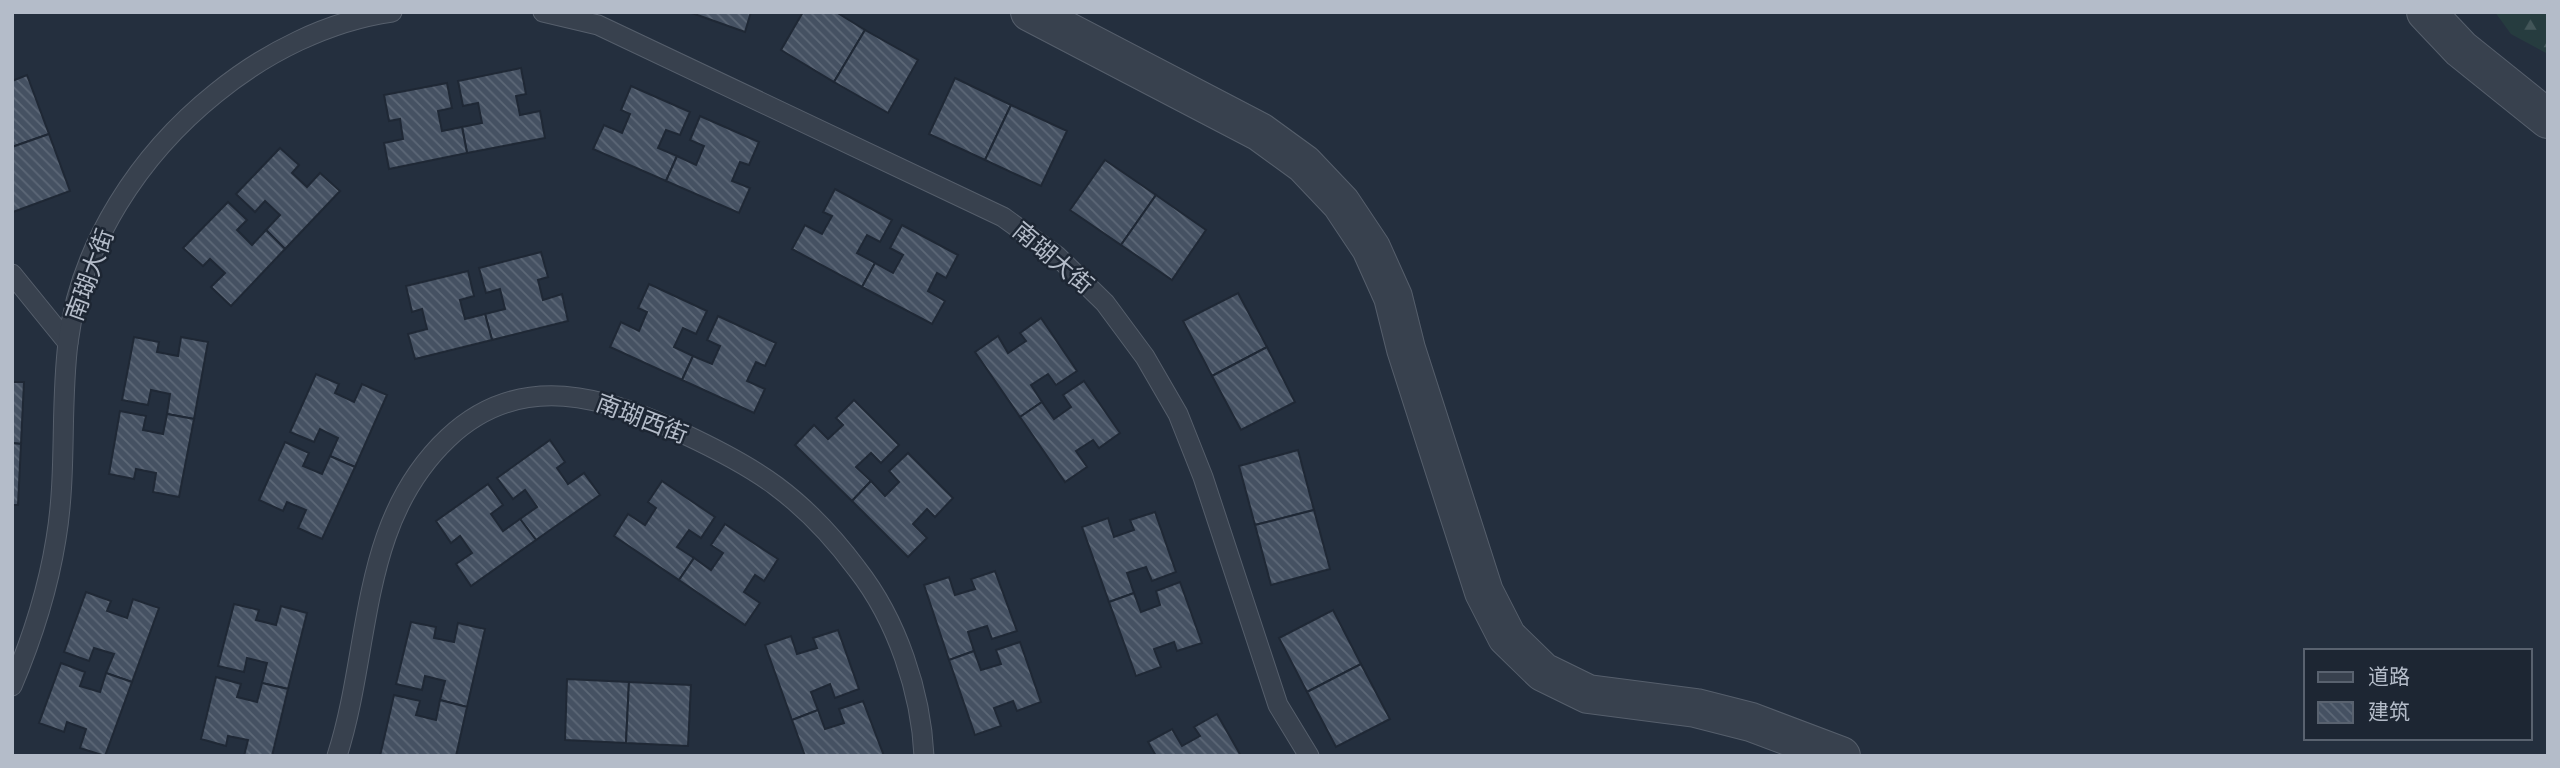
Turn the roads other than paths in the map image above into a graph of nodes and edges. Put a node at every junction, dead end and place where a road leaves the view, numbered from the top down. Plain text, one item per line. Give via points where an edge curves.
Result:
1 (544, 12) edge
2 (1030, 12) edge
3 (2426, 12) edge
4 (382, 13) edge
5 (2548, 119) edge
6 (12, 274) edge
7 (68, 342) junction
8 (12, 686) edge
9 (337, 756) edge
10 (924, 756) edge
11 (1309, 756) edge
12 (1841, 756) edge

1 - 11 lane, 南瑚大街 via 598,25 1003,217 1057,256 1105,303 1145,357 1178,414 1278,705
2 - 12 street via 1260,132 1304,164 1341,203 1371,248 1393,297 1485,592 1507,637 1543,673 1588,694 1696,708 1751,722
3 - 5 street via 2461,49
4 - 7 lane, 南瑚大街 via 310,36 255,64 187,116 139,172 101,234 75,303
6 - 7 lane
7 - 8 lane, 南瑚大街 via 56,538 30,643
9 - 10 lane, 南瑚西街 via 386,533 414,474 450,436 493,407 538,397 584,397 629,408 725,453 776,486 821,525 859,571 889,623 911,678

